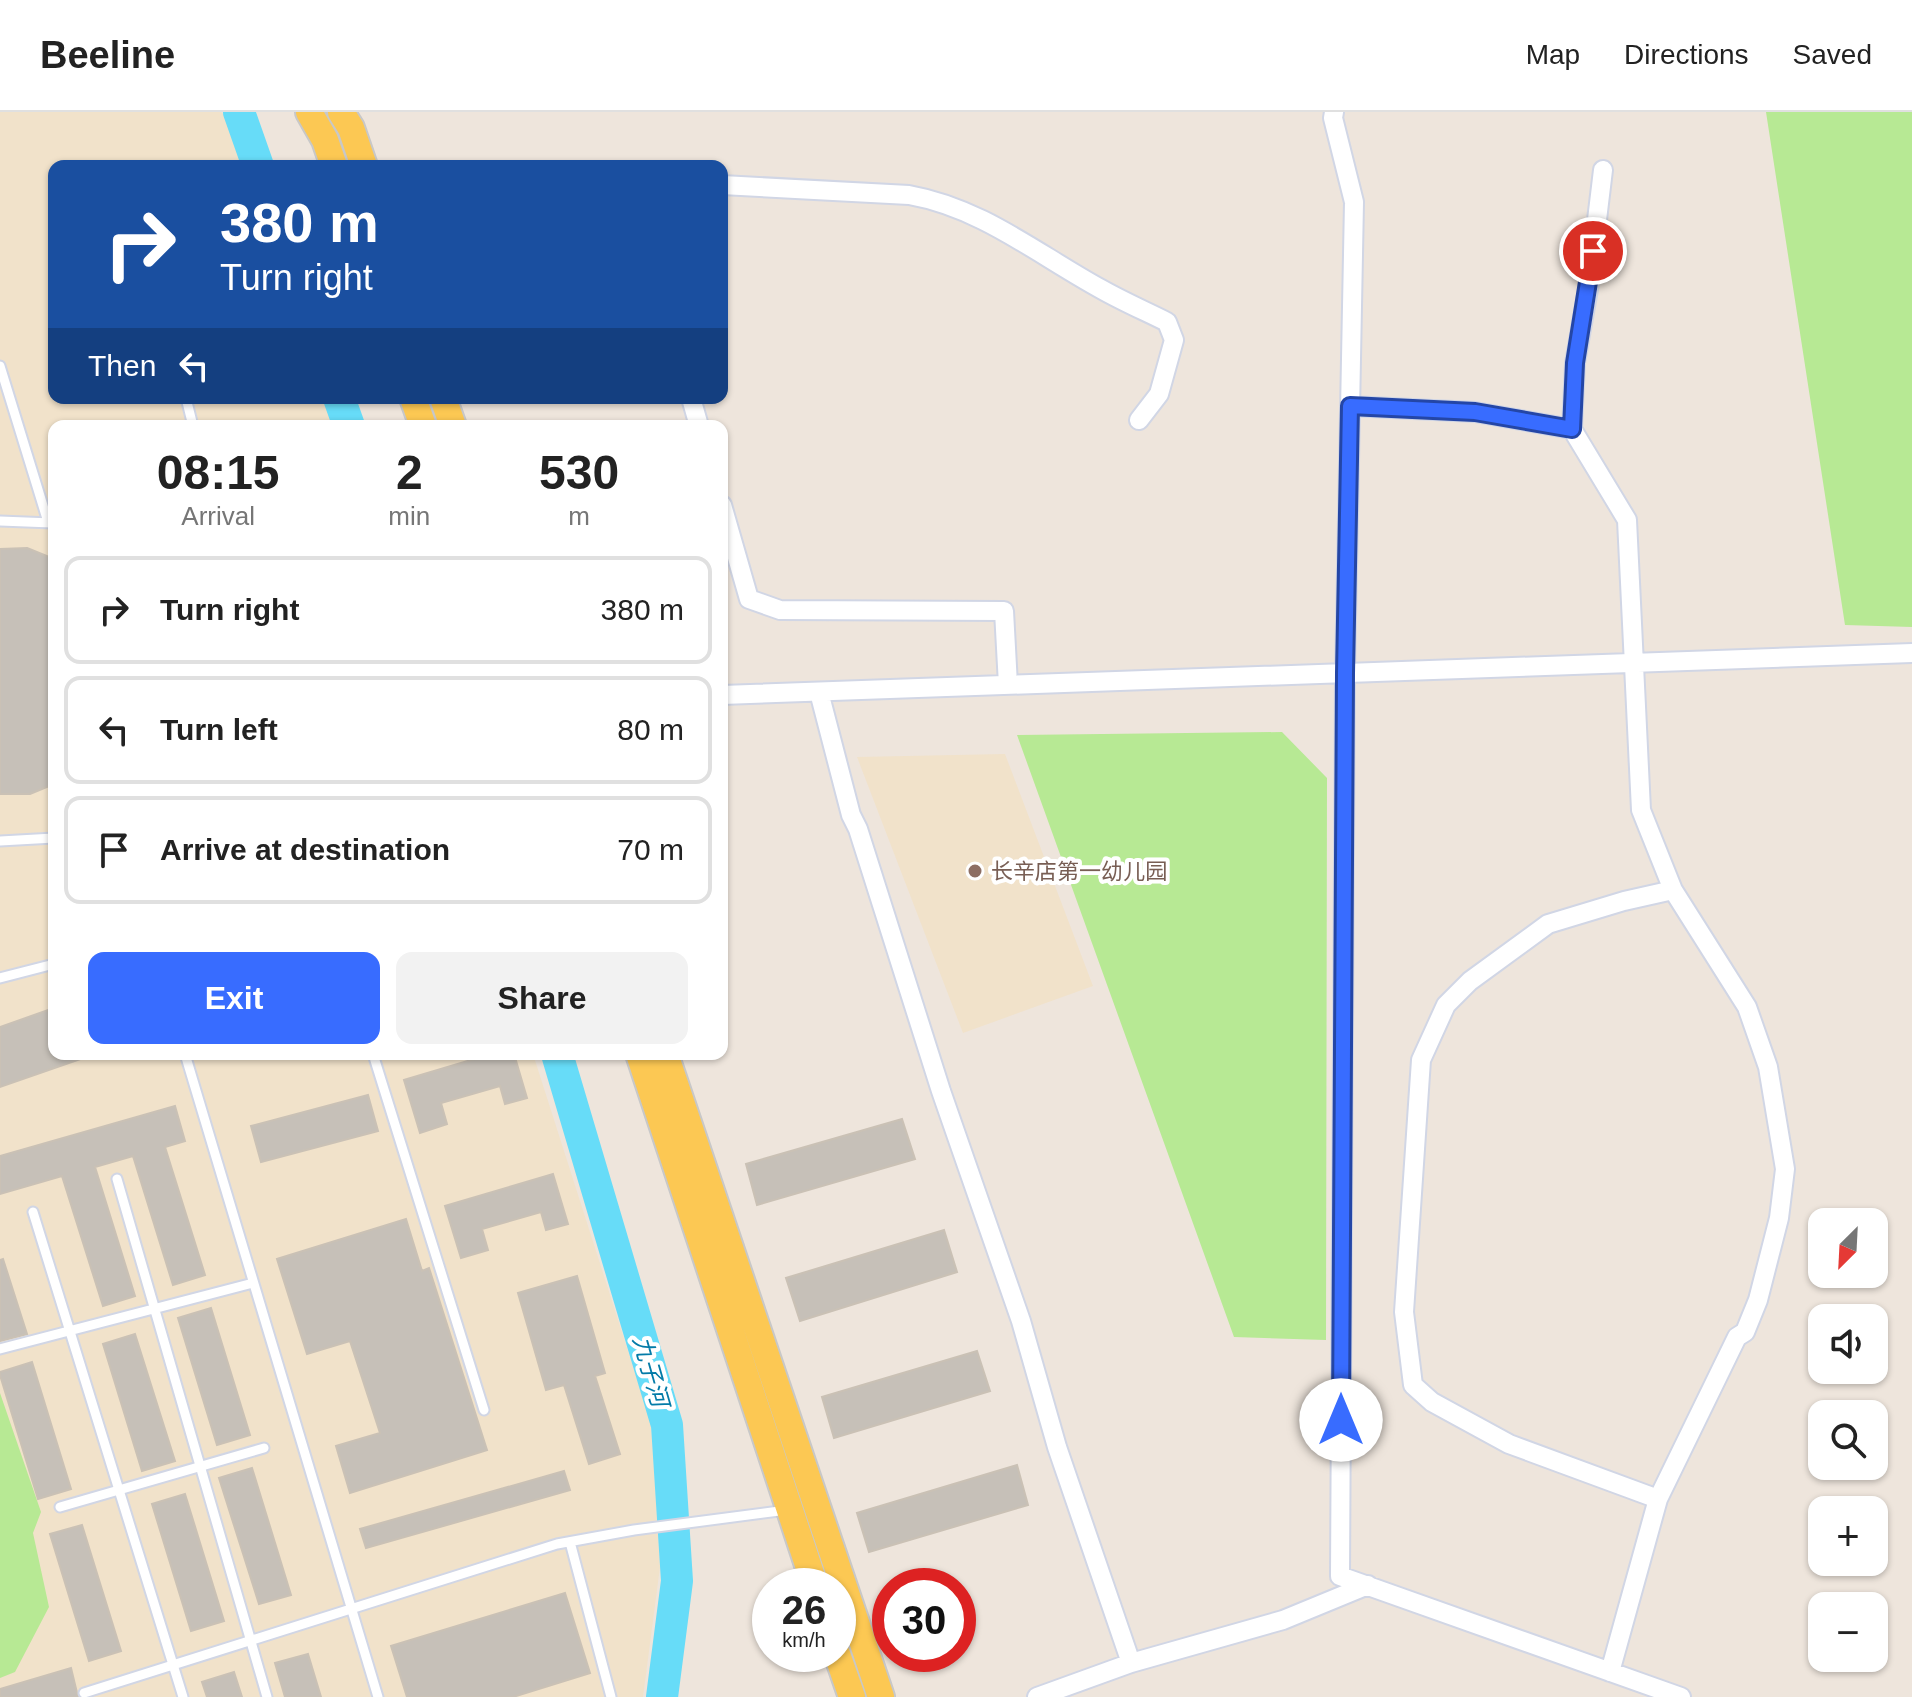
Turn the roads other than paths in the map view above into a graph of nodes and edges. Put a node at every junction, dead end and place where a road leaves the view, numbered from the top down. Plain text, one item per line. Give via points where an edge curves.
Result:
1 (309, 112) edge
2 (341, 112) edge
3 (1334, 112) edge
4 (332, 160) edge
5 (362, 160) edge
6 (1603, 170) dead end
7 (728, 185) edge
8 (0, 366) edge
9 (1350, 406) junction
10 (1139, 420) dead end
11 (1572, 429) junction
12 (48, 514) edge
13 (0, 521) edge
14 (48, 523) edge
15 (728, 526) edge
16 (1912, 653) edge
17 (1634, 663) junction
18 (1345, 673) junction
19 (1008, 685) junction
20 (819, 692) junction
21 (728, 695) edge
22 (48, 838) edge
23 (0, 841) edge
24 (1673, 890) junction
25 (48, 966) edge
26 (0, 978) edge
27 (187, 1060) edge
28 (375, 1060) edge
29 (641, 1060) edge
30 (667, 1060) edge
31 (117, 1179) dead end
32 (33, 1212) dead end
33 (253, 1283) junction
34 (155, 1309) junction
35 (70, 1331) junction
36 (0, 1349) edge
37 (484, 1410) dead end
38 (264, 1448) dead end
39 (200, 1467) junction
40 (119, 1490) junction
41 (1658, 1499) junction
42 (60, 1507) dead end
43 (791, 1509) junction
44 (570, 1542) junction
45 (809, 1568) edge
46 (1368, 1585) junction
47 (349, 1610) junction
48 (251, 1640) junction
49 (1131, 1663) junction
50 (173, 1665) junction
51 (843, 1672) edge
52 (1610, 1672) junction
53 (84, 1693) dead end
54 (183, 1697) edge
55 (267, 1697) edge
56 (378, 1697) edge
57 (611, 1697) edge
58 (852, 1697) edge
59 (881, 1697) edge
60 (1037, 1697) edge
61 (1681, 1697) edge

1 - 4 main road
2 - 5 main road
3 - 9 street via 1354,202
6 - 11 street via 1575,363
7 - 10 street via 938,200 970,212 1167,322 1174,340 1159,394
8 - 12 lane
9 - 11 street via 1475,412
9 - 18 street
11 - 17 street via 1627,520
13 - 14 lane
15 - 19 street via 749,599 780,610 1004,611
16 - 17 street
17 - 18 street
17 - 24 street via 1641,810
18 - 19 street
18 - 46 street via 1340,1576
19 - 20 street
20 - 21 street
20 - 49 street via 851,815
22 - 23 lane
24 - 41 street via 1747,1007 1768,1067 1785,1169 1779,1218 1758,1300
24 - 41 street via 1548,924 1446,1005 1421,1060 1404,1312 1413,1385 1432,1402 1509,1444
25 - 26 lane
27 - 33 lane
28 - 37 lane
29 - 43 main road
30 - 59 main road
31 - 34 lane
32 - 35 lane
33 - 34 lane
33 - 47 lane
34 - 35 lane
34 - 39 lane
35 - 36 lane
35 - 40 lane
38 - 39 lane
39 - 40 lane
39 - 48 lane
40 - 42 lane
40 - 50 lane
41 - 52 street
43 - 44 lane
43 - 45 main road
44 - 47 lane
44 - 57 lane
46 - 49 street via 1283,1620
46 - 52 street
47 - 48 lane
47 - 56 lane
48 - 50 lane
48 - 55 lane
49 - 60 street
50 - 53 lane
50 - 54 lane
51 - 58 main road
52 - 61 street

